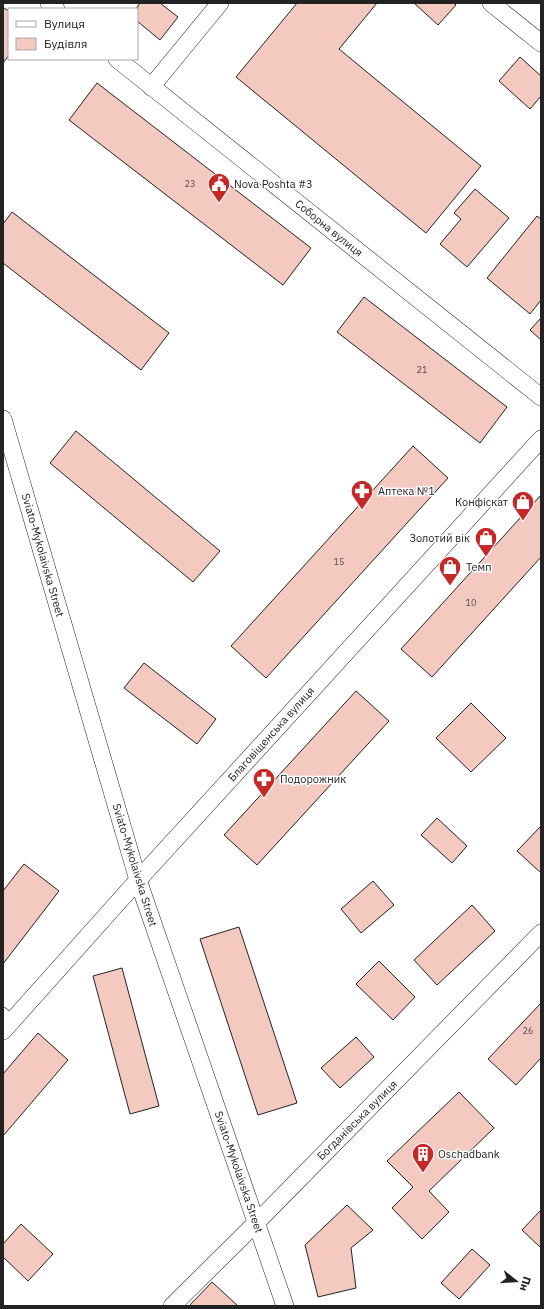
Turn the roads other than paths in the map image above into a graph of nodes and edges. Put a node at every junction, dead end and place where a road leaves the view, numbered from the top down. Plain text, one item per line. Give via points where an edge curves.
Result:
1 (220, 3) edge
2 (491, 3) edge
3 (541, 43) edge
4 (118, 60) edge
5 (151, 87) junction
6 (541, 397) edge
7 (3, 419) edge
8 (541, 439) edge
9 (138, 880) junction
10 (541, 933) edge
11 (6, 1021) edge
12 (256, 1223) junction
13 (172, 1306) edge
14 (285, 1306) edge

1 - 5 street
2 - 3 street
4 - 5 street, Соборна вулиця
5 - 6 street, Соборна вулиця
7 - 9 street, Sviato-Mykolaivska Street
8 - 9 street, Благовіщенська вулиця
9 - 11 street, Благовіщенська вулиця
9 - 12 street, Sviato-Mykolaivska Street
10 - 12 street, Богданівська вулиця
12 - 13 street, Богданівська вулиця
12 - 14 street, Sviato-Mykolaivska Street

